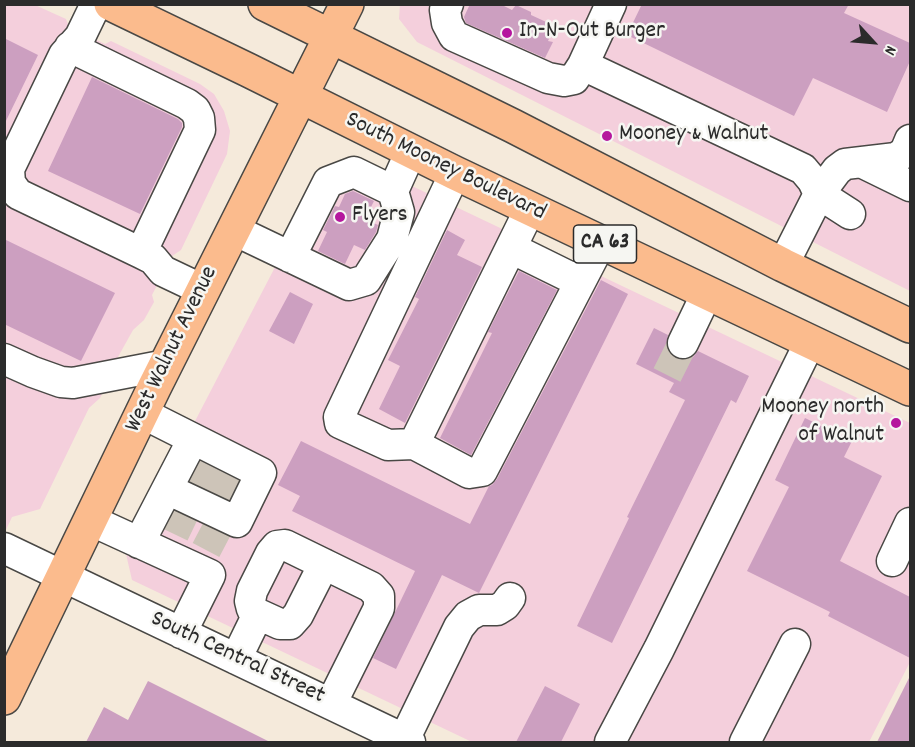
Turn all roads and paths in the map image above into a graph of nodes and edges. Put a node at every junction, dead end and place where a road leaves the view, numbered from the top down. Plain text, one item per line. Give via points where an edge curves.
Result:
1 (96, 4) edge
2 (111, 4) edge
3 (265, 4) edge
4 (347, 4) edge
5 (448, 4) edge
6 (611, 4) edge
7 (330, 37) junction
8 (70, 47) junction
9 (574, 73) junction
10 (300, 97) junction
11 (910, 140) edge
12 (411, 151) junction
13 (863, 162) junction
14 (455, 173) junction
15 (910, 186) edge
16 (393, 191) junction
17 (819, 194) junction
18 (530, 209) junction
19 (850, 214) dead end
20 (234, 230) junction
21 (601, 242) junction
22 (511, 248) junction
23 (141, 253) junction
24 (290, 257) junction
25 (783, 265) junction
26 (580, 282) junction
27 (203, 290) junction
28 (707, 293) junction
29 (910, 326) edge
30 (810, 342) junction
31 (683, 343) tunnel mouth
32 (4, 359) edge
33 (166, 365) junction
34 (859, 365) junction
35 (910, 378) edge
36 (910, 389) edge
37 (142, 413) junction
38 (414, 444) junction
39 (197, 515) junction
40 (90, 520) junction
41 (910, 523) edge
42 (4, 548) edge
43 (892, 561) dead end
44 (324, 564) junction
45 (63, 576) junction
46 (510, 598) dead end
47 (258, 614) junction
48 (181, 633) junction
49 (795, 644) dead end
50 (236, 659) junction
51 (4, 698) edge
52 (332, 704) junction
53 (395, 739) edge
54 (610, 742) edge
55 (745, 742) edge

1 - 8 street via 80,37
2 - 10 main road, South Mooney Boulevard / CA 63
3 - 7 main road, CA 63
4 - 7 main road, West Walnut Avenue
5 - 9 street via 447,23 454,36 548,78
6 - 9 street
7 - 10 main road, West Walnut Avenue
7 - 25 main road, CA 63
8 - 23 street via 187,104 199,118 200,130
8 - 23 street via 9,169 10,183 18,194
9 - 17 street via 803,169
10 - 12 main road, South Mooney Boulevard / CA 63
10 - 20 main road, West Walnut Avenue
11 - 13 street via 896,158
12 - 14 main road, South Mooney Boulevard / CA 63
12 - 16 street
13 - 15 street
13 - 17 street via 844,164
14 - 18 main road, South Mooney Boulevard / CA 63
14 - 38 street via 339,417 340,423 388,445
16 - 24 street via 354,172 327,182
16 - 24 street via 399,212 392,239 366,280 349,285
17 - 19 street
17 - 25 street
18 - 21 main road, South Mooney Boulevard / CA 63
18 - 22 street
20 - 24 street
20 - 27 main road, West Walnut Avenue
21 - 26 street
21 - 28 main road, South Mooney Boulevard / CA 63
22 - 26 street
22 - 38 street
23 - 27 street via 163,271
25 - 29 main road, CA 63
26 - 38 street via 482,471 469,473
27 - 33 main road, West Walnut Avenue
28 - 30 main road, South Mooney Boulevard / CA 63
28 - 31 street
30 - 34 main road, South Mooney Boulevard / CA 63
30 - 54 street
32 - 33 street via 61,382 74,383
33 - 37 main road, West Walnut Avenue
34 - 35 main road
34 - 36 main road, South Mooney Boulevard / CA 63
37 - 39 street
37 - 40 main road, West Walnut Avenue
39 - 40 street
39 - 48 street
40 - 45 main road, West Walnut Avenue
41 - 43 street
42 - 45 street, South Central Street
44 - 47 street via 290,624
44 - 47 street via 285,545 277,546 252,591 252,609
44 - 52 street via 371,587 380,596 379,608
45 - 48 street, South Central Street
45 - 51 main road, West Walnut Avenue
46 - 53 street via 497,610 479,610 468,616 459,627
47 - 50 street
48 - 50 street, South Central Street
49 - 55 street
50 - 52 street, South Central Street
52 - 53 street, South Central Street

